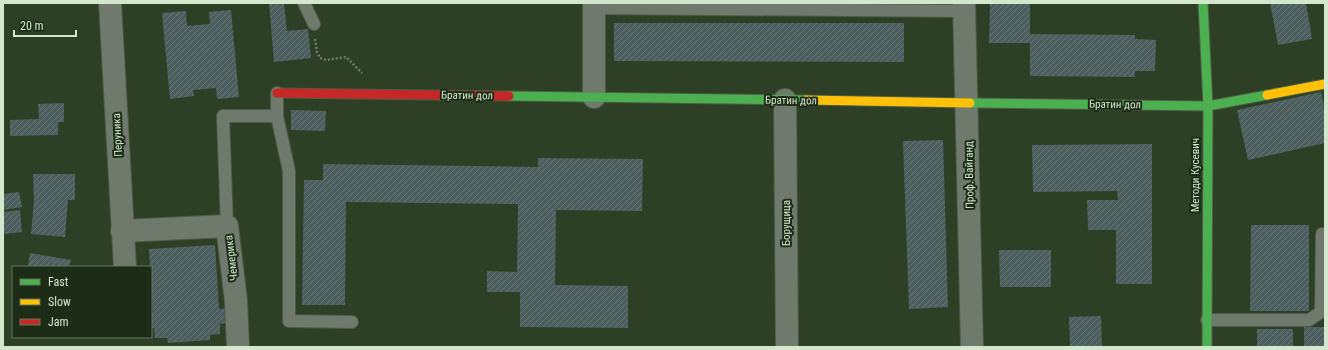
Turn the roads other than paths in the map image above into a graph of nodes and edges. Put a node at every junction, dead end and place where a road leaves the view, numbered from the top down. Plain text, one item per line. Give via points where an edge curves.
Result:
1 (110, 3) edge
2 (304, 3) edge
3 (1203, 3) edge
4 (594, 6) edge
5 (964, 7) edge
6 (314, 24) road end
7 (1325, 84) edge
8 (277, 93) joint
9 (594, 97) junction
10 (785, 100) junction
11 (967, 102) junction
12 (1208, 106) junction
13 (277, 116) junction
14 (228, 226) junction
15 (122, 231) junction
16 (1322, 234) dead end
17 (125, 266) edge
18 (1207, 320) junction
19 (352, 322) dead end
20 (238, 347) edge
21 (787, 347) edge
22 (972, 347) edge
23 (1207, 347) edge

1 - 15 street, Перуника
2 - 6 lane
3 - 12 street, Методи Кусевич
4 - 5 lane
4 - 9 street
5 - 11 street, Проф. Вайганд
7 - 12 street, Братин дол
8 - 9 street, Братин дол
8 - 13 lane, Братин дол
9 - 10 street, Братин дол
10 - 11 street, Братин дол
10 - 21 street, Борущица
11 - 12 street, Братин дол
11 - 22 street, Проф. Вайганд
12 - 18 street, Методи Кусевич
13 - 14 lane via 223,116
13 - 19 lane, Братин дол via 289,171 289,321
14 - 15 street, Чемерика
14 - 20 street, Чемерика
15 - 17 street, Перуника
16 - 18 lane via 1321,312 1309,320
18 - 23 street, Методи Кусевич

